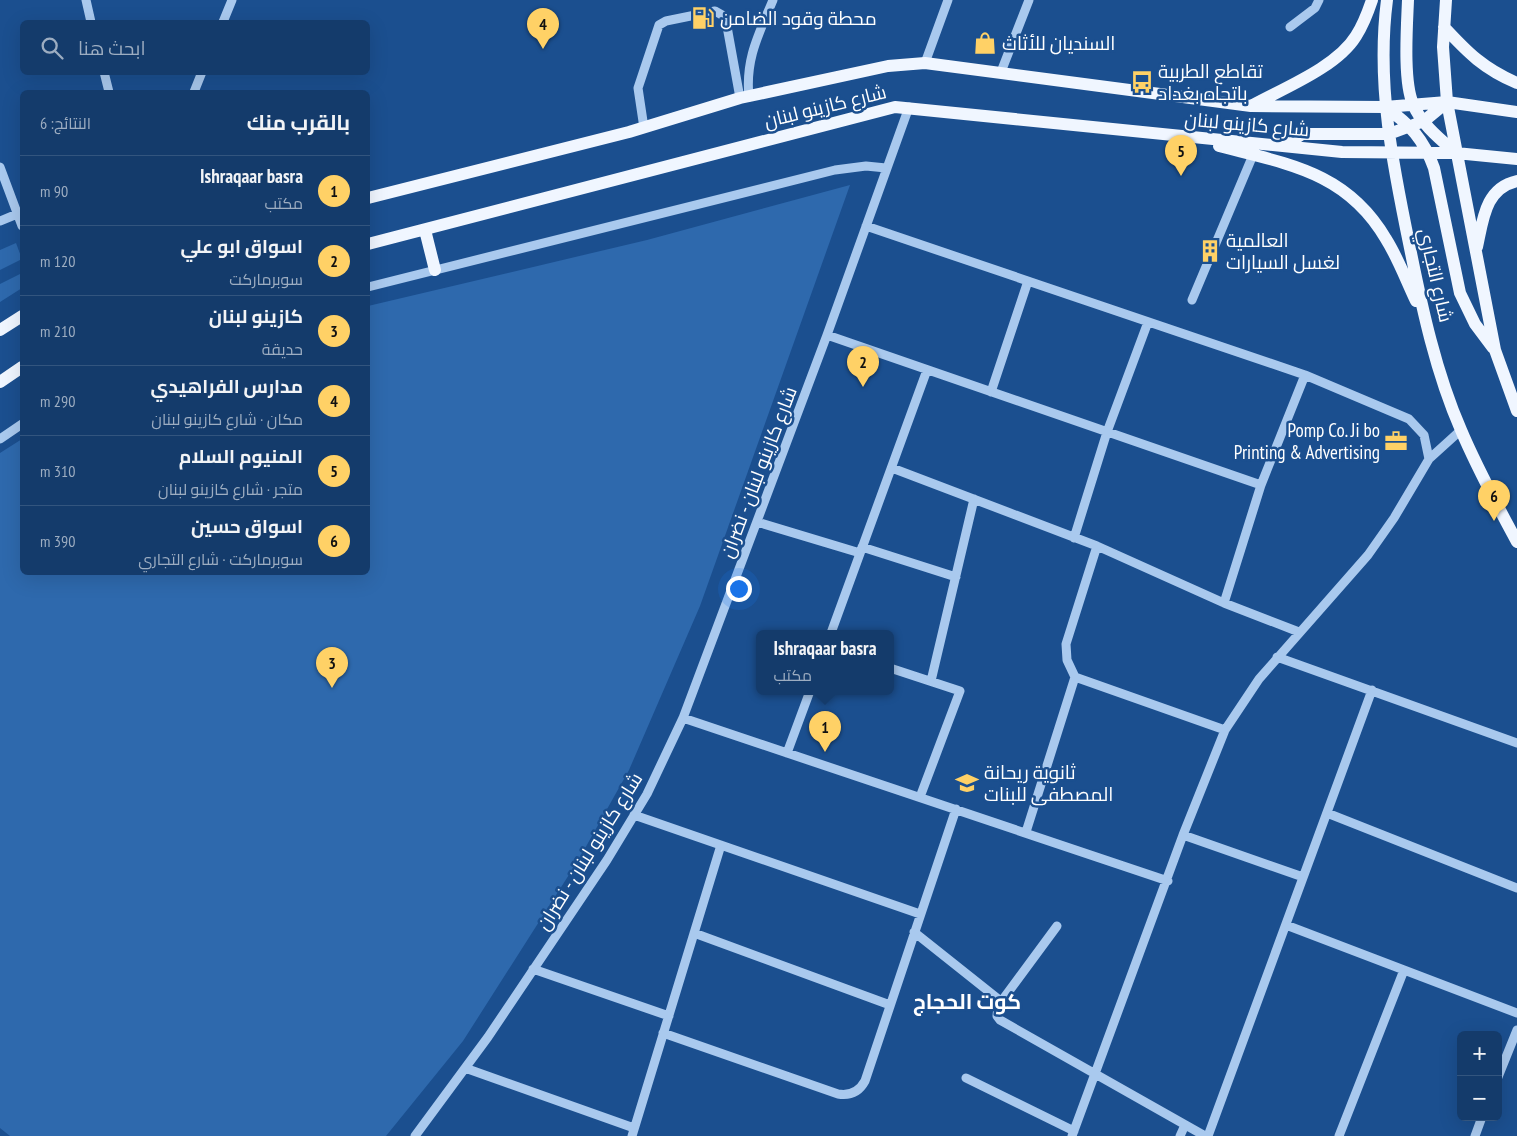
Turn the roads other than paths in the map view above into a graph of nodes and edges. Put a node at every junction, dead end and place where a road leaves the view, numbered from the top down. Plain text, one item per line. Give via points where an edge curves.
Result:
1 (86, 0) edge
2 (232, 0) edge
3 (773, 0) edge
4 (948, 0) edge
5 (1029, 0) edge
6 (1319, 0) edge
7 (1372, 0) edge
8 (1388, 0) edge
9 (1408, 0) edge
10 (1446, 0) edge
11 (91, 20) edge
12 (224, 20) edge
13 (1290, 27) dead end
14 (1444, 27) junction
15 (926, 63) junction
16 (1001, 72) junction
17 (105, 75) edge
18 (201, 75) edge
19 (1517, 83) edge
20 (108, 90) edge
21 (195, 90) edge
22 (744, 97) junction
23 (1447, 102) junction
24 (1412, 104) junction
25 (1251, 106) junction
26 (909, 107) junction
27 (1385, 107) junction
28 (1517, 112) edge
29 (1424, 121) junction
30 (1412, 127) junction
31 (644, 128) junction
32 (1389, 134) junction
33 (1190, 138) junction
34 (1286, 145) junction
35 (1428, 152) junction
36 (1392, 153) junction
37 (1456, 153) junction
38 (1253, 155) junction
39 (1517, 159) edge
40 (0, 167) edge
41 (886, 168) junction
42 (1517, 181) edge
43 (370, 197) edge
44 (20, 213) edge
45 (0, 221) edge
46 (866, 226) junction
47 (425, 230) junction
48 (370, 244) edge
49 (1476, 255) junction
50 (435, 270) junction
51 (1028, 281) junction
52 (370, 286) edge
53 (1192, 300) dead end
54 (20, 317) edge
55 (1425, 319) junction
56 (1148, 322) junction
57 (0, 330) edge
58 (827, 335) junction
59 (1495, 350) junction
60 (20, 368) edge
61 (928, 370) junction
62 (1305, 375) junction
63 (0, 382) edge
64 (991, 392) junction
65 (1517, 411) edge
66 (20, 425) edge
67 (1461, 430) junction
68 (1108, 432) junction
69 (0, 439) edge
70 (1429, 460) junction
71 (892, 468) junction
72 (1261, 485) junction
73 (974, 499) junction
74 (757, 522) junction
75 (1074, 538) junction
76 (1517, 542) edge
77 (1097, 546) junction
78 (861, 550) junction
79 (956, 577) junction
80 (1224, 603) junction
81 (832, 630) edge
82 (1299, 632) junction
83 (1277, 657) junction
84 (894, 669) edge
85 (1076, 677) junction
86 (931, 681) junction
87 (1372, 690) junction
88 (809, 695) edge
89 (683, 718) junction
90 (1225, 730) junction
91 (1517, 743) edge
92 (787, 753) junction
93 (920, 798) junction
94 (956, 809) junction
95 (1326, 813) junction
96 (634, 815) junction
97 (1026, 832) junction
98 (1183, 835) junction
99 (721, 845) junction
100 (1303, 877) junction
101 (1168, 881) junction
102 (1517, 888) edge
103 (920, 914) junction
104 (1286, 925) junction
105 (1058, 926) dead end
106 (914, 932) junction
107 (694, 933) junction
108 (533, 969) junction
109 (1404, 970) junction
110 (1002, 1002) junction
111 (890, 1005) junction
112 (1517, 1013) edge
113 (669, 1016) junction
114 (1517, 1030) edge
115 (663, 1033) junction
116 (466, 1068) junction
117 (1096, 1076) junction
118 (1498, 1076) edge
119 (966, 1078) dead end
120 (1481, 1121) edge
121 (1185, 1126) junction
122 (633, 1132) edge
123 (1073, 1134) edge
124 (415, 1136) edge
125 (1180, 1136) edge
126 (1206, 1136) edge
127 (1339, 1136) edge
128 (1475, 1136) edge

1 - 11 street
2 - 12 street
3 - 22 street via 751,54
4 - 15 street
5 - 16 street
6 - 13 street via 1315,8
7 - 25 main road via 1356,36 1340,54
8 - 27 main road, شارع التجاري via 1385,16
9 - 24 main road via 1407,51
10 - 14 main road
14 - 19 main road via 1474,60
14 - 23 main road via 1443,71
15 - 16 main road, شارع كازينو لبنان
15 - 22 main road, شارع كازينو لبنان via 879,68
16 - 25 main road, شارع كازينو لبنان
17 - 20 street
18 - 21 street
22 - 31 main road, شارع كازينو لبنان
22 - 31 street via 722,15 715,11 666,20 657,29 638,88
23 - 24 main road, شارع كازينو لبنان
23 - 28 main road, شارع كازينو لبنان
23 - 29 main road
23 - 37 main road
24 - 27 main road, شارع كازينو لبنان
24 - 29 main road
25 - 27 main road, شارع كازينو لبنان
26 - 33 main road, شارع كازينو لبنان
26 - 41 street, شارع كازينو لبنان - نضران
26 - 47 main road, شارع كازينو لبنان via 880,110
27 - 30 main road
27 - 32 main road, شارع التجاري
29 - 30 main road
29 - 37 main road
30 - 32 main road
30 - 35 main road
31 - 43 main road, شارع كازينو لبنان
32 - 34 main road via 1302,134
32 - 36 main road, شارع التجاري
33 - 34 main road, شارع كازينو لبنان
33 - 38 main road
34 - 36 main road, شارع كازينو لبنان via 1342,152
35 - 36 main road, شارع كازينو لبنان
35 - 37 main road, شارع كازينو لبنان
35 - 59 main road via 1460,293 1475,324
36 - 55 main road, شارع التجاري
37 - 39 main road, شارع كازينو لبنان
37 - 49 main road
38 - 53 street
38 - 55 main road via 1313,172 1357,201 1387,240
40 - 44 street
41 - 46 street, شارع كازينو لبنان - نضران
41 - 50 street via 835,170
42 - 49 main road via 1505,185 1487,203
44 - 45 street
46 - 51 street
46 - 58 street, شارع كازينو لبنان - نضران
47 - 48 main road, شارع كازينو لبنان
47 - 50 main road
49 - 59 main road
50 - 52 street
51 - 56 street
51 - 64 street
54 - 57 main road
55 - 67 main road, شارع التجاري
56 - 62 street
56 - 68 street
58 - 61 street
58 - 74 street, شارع كازينو لبنان - نضران
59 - 65 main road
60 - 63 main road
61 - 64 street
61 - 71 street
62 - 70 street via 1409,419 1424,435
62 - 72 street
64 - 68 street
66 - 69 street
67 - 70 street
67 - 76 main road, شارع التجاري
68 - 72 street
68 - 75 street
70 - 82 street via 1368,555
71 - 73 street
71 - 78 street
72 - 80 street
73 - 75 street
73 - 79 street
74 - 78 street
74 - 89 street, شارع كازينو لبنان - نضران
75 - 77 street
77 - 80 street
77 - 85 street via 1066,644 1067,660
78 - 79 street
78 - 81 street
79 - 86 street
80 - 82 street
82 - 83 street
83 - 87 street
83 - 90 street via 1239,705
84 - 86 street
85 - 90 street
85 - 97 street
86 - 93 street via 960,691
87 - 91 street
87 - 95 street
88 - 92 street
89 - 92 street
89 - 96 street, شارع كازينو لبنان - نضران
90 - 98 street
92 - 93 street
93 - 94 street
94 - 97 street
94 - 103 street
95 - 100 street
95 - 102 street
96 - 99 street
96 - 108 street, شارع كازينو لبنان - نضران
97 - 101 street
98 - 100 street
98 - 101 street
99 - 103 street
99 - 107 street
100 - 104 street
101 - 117 street
103 - 106 street
104 - 109 street
104 - 126 street
105 - 110 street
106 - 110 street
106 - 111 street
107 - 111 street
107 - 113 street
108 - 113 street
108 - 116 street, شارع كازينو لبنان - نضران
109 - 112 street
109 - 127 street
110 - 117 street via 997,1011 1000,1020
111 - 115 street via 862,1087 851,1094 838,1094
113 - 115 street
114 - 118 street
115 - 122 street
116 - 122 street
116 - 124 street, شارع كازينو لبنان - نضران
117 - 121 street
117 - 123 street
119 - 123 street
120 - 128 street
121 - 125 street
121 - 126 street

